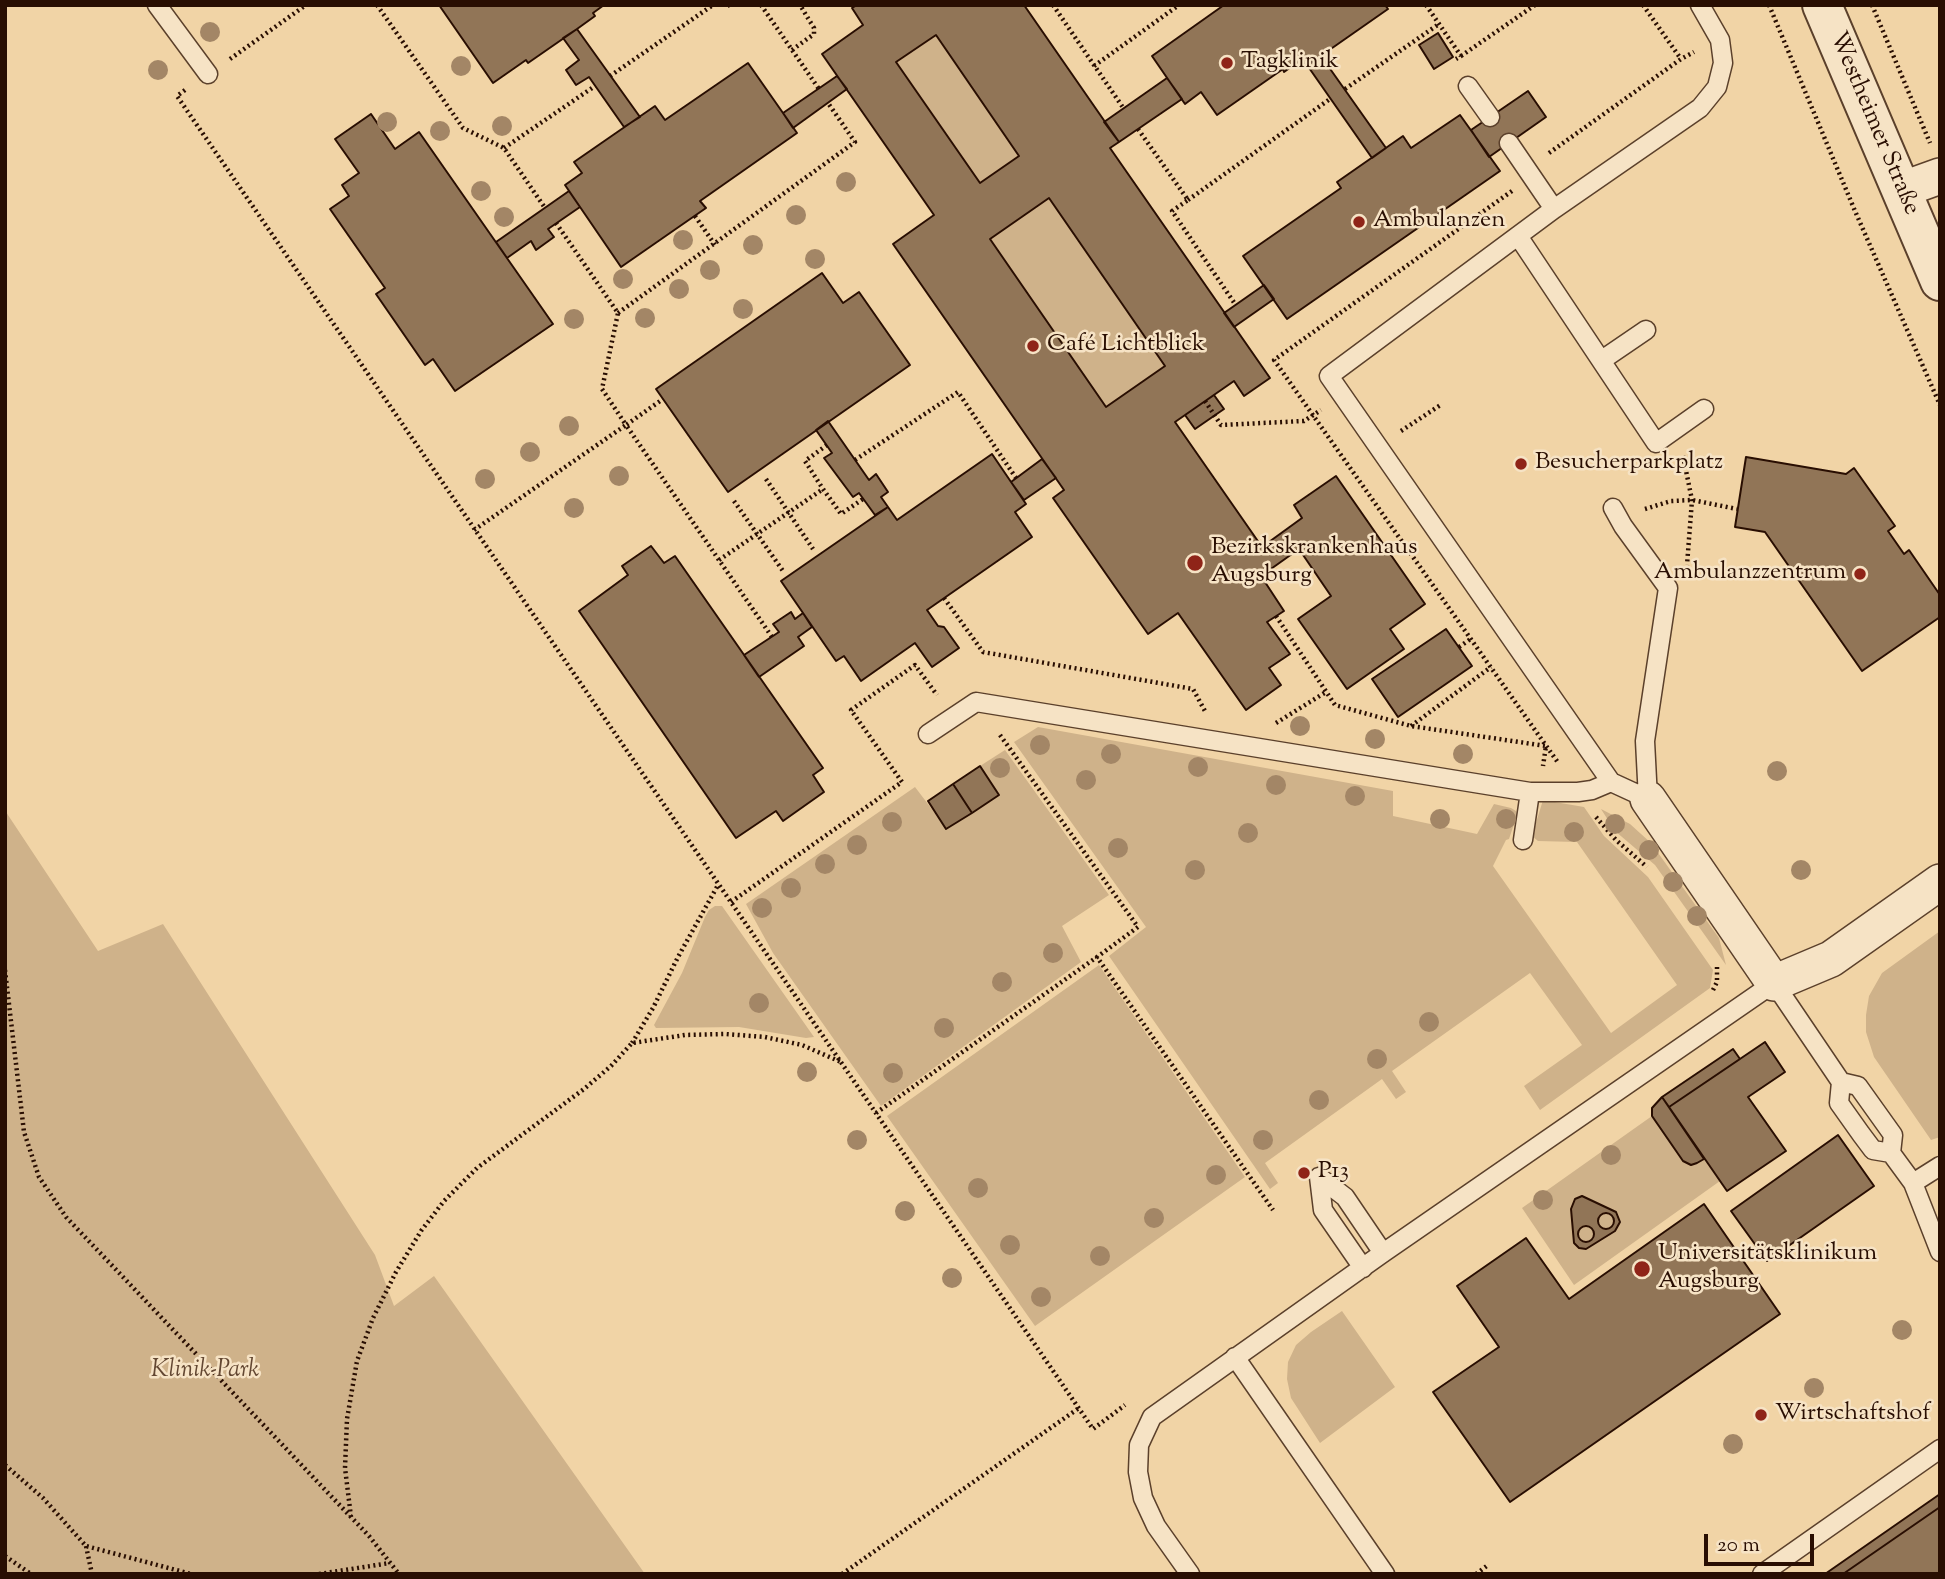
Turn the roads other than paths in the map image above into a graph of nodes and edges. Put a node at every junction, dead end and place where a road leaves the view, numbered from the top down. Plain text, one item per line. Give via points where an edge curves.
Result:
1 (157, 5) edge
2 (1700, 5) edge
3 (1822, 5) edge
4 (208, 74) road end
5 (1468, 86) road end
6 (1490, 117) dead end
7 (1509, 144) dead end
8 (1937, 165) edge
9 (1901, 190) junction
10 (1554, 209) junction
11 (1518, 236) junction
12 (1940, 281) edge
13 (1646, 330) dead end
14 (1602, 360) junction
15 (1704, 409) dead end
16 (1613, 508) dead end
17 (928, 734) dead end
18 (1611, 782) junction
19 (1534, 792) junction
20 (1648, 799) junction
21 (1523, 840) dead end
22 (1940, 882) edge
23 (1774, 983) junction
24 (1841, 1082) junction
25 (1891, 1153) junction
26 (1940, 1166) edge
27 (1913, 1183) junction
28 (1940, 1252) edge
29 (1383, 1253) junction
30 (1363, 1268) junction
31 (1235, 1357) junction
32 (1940, 1449) edge
33 (1190, 1574) edge
34 (1385, 1574) edge
35 (1762, 1574) edge

1 - 4 lane
2 - 10 lane via 1720,40 1723,63 1717,86 1700,108
3 - 9 street, Westheimer Straße
5 - 6 lane
7 - 10 lane
8 - 9 street
9 - 12 street, Westheimer Straße
10 - 11 lane
11 - 14 lane
11 - 18 lane via 1329,376
13 - 14 lane
14 - 15 lane via 1656,443
16 - 20 lane via 1668,588 1645,741
17 - 19 lane via 976,702
18 - 19 lane via 1578,792
18 - 20 lane
19 - 21 lane
20 - 23 street
22 - 23 street via 1831,960
23 - 24 lane
23 - 29 lane
24 - 25 lane via 1858,1086 1867,1098 1893,1135
24 - 25 lane via 1839,1102 1872,1150
25 - 27 lane
26 - 27 lane
27 - 28 lane
29 - 30 lane
29 - 30 lane via 1345,1197 1319,1177 1323,1210
30 - 31 lane
31 - 33 lane via 1152,1417 1139,1445 1143,1498 1156,1526
31 - 34 lane
32 - 35 lane

